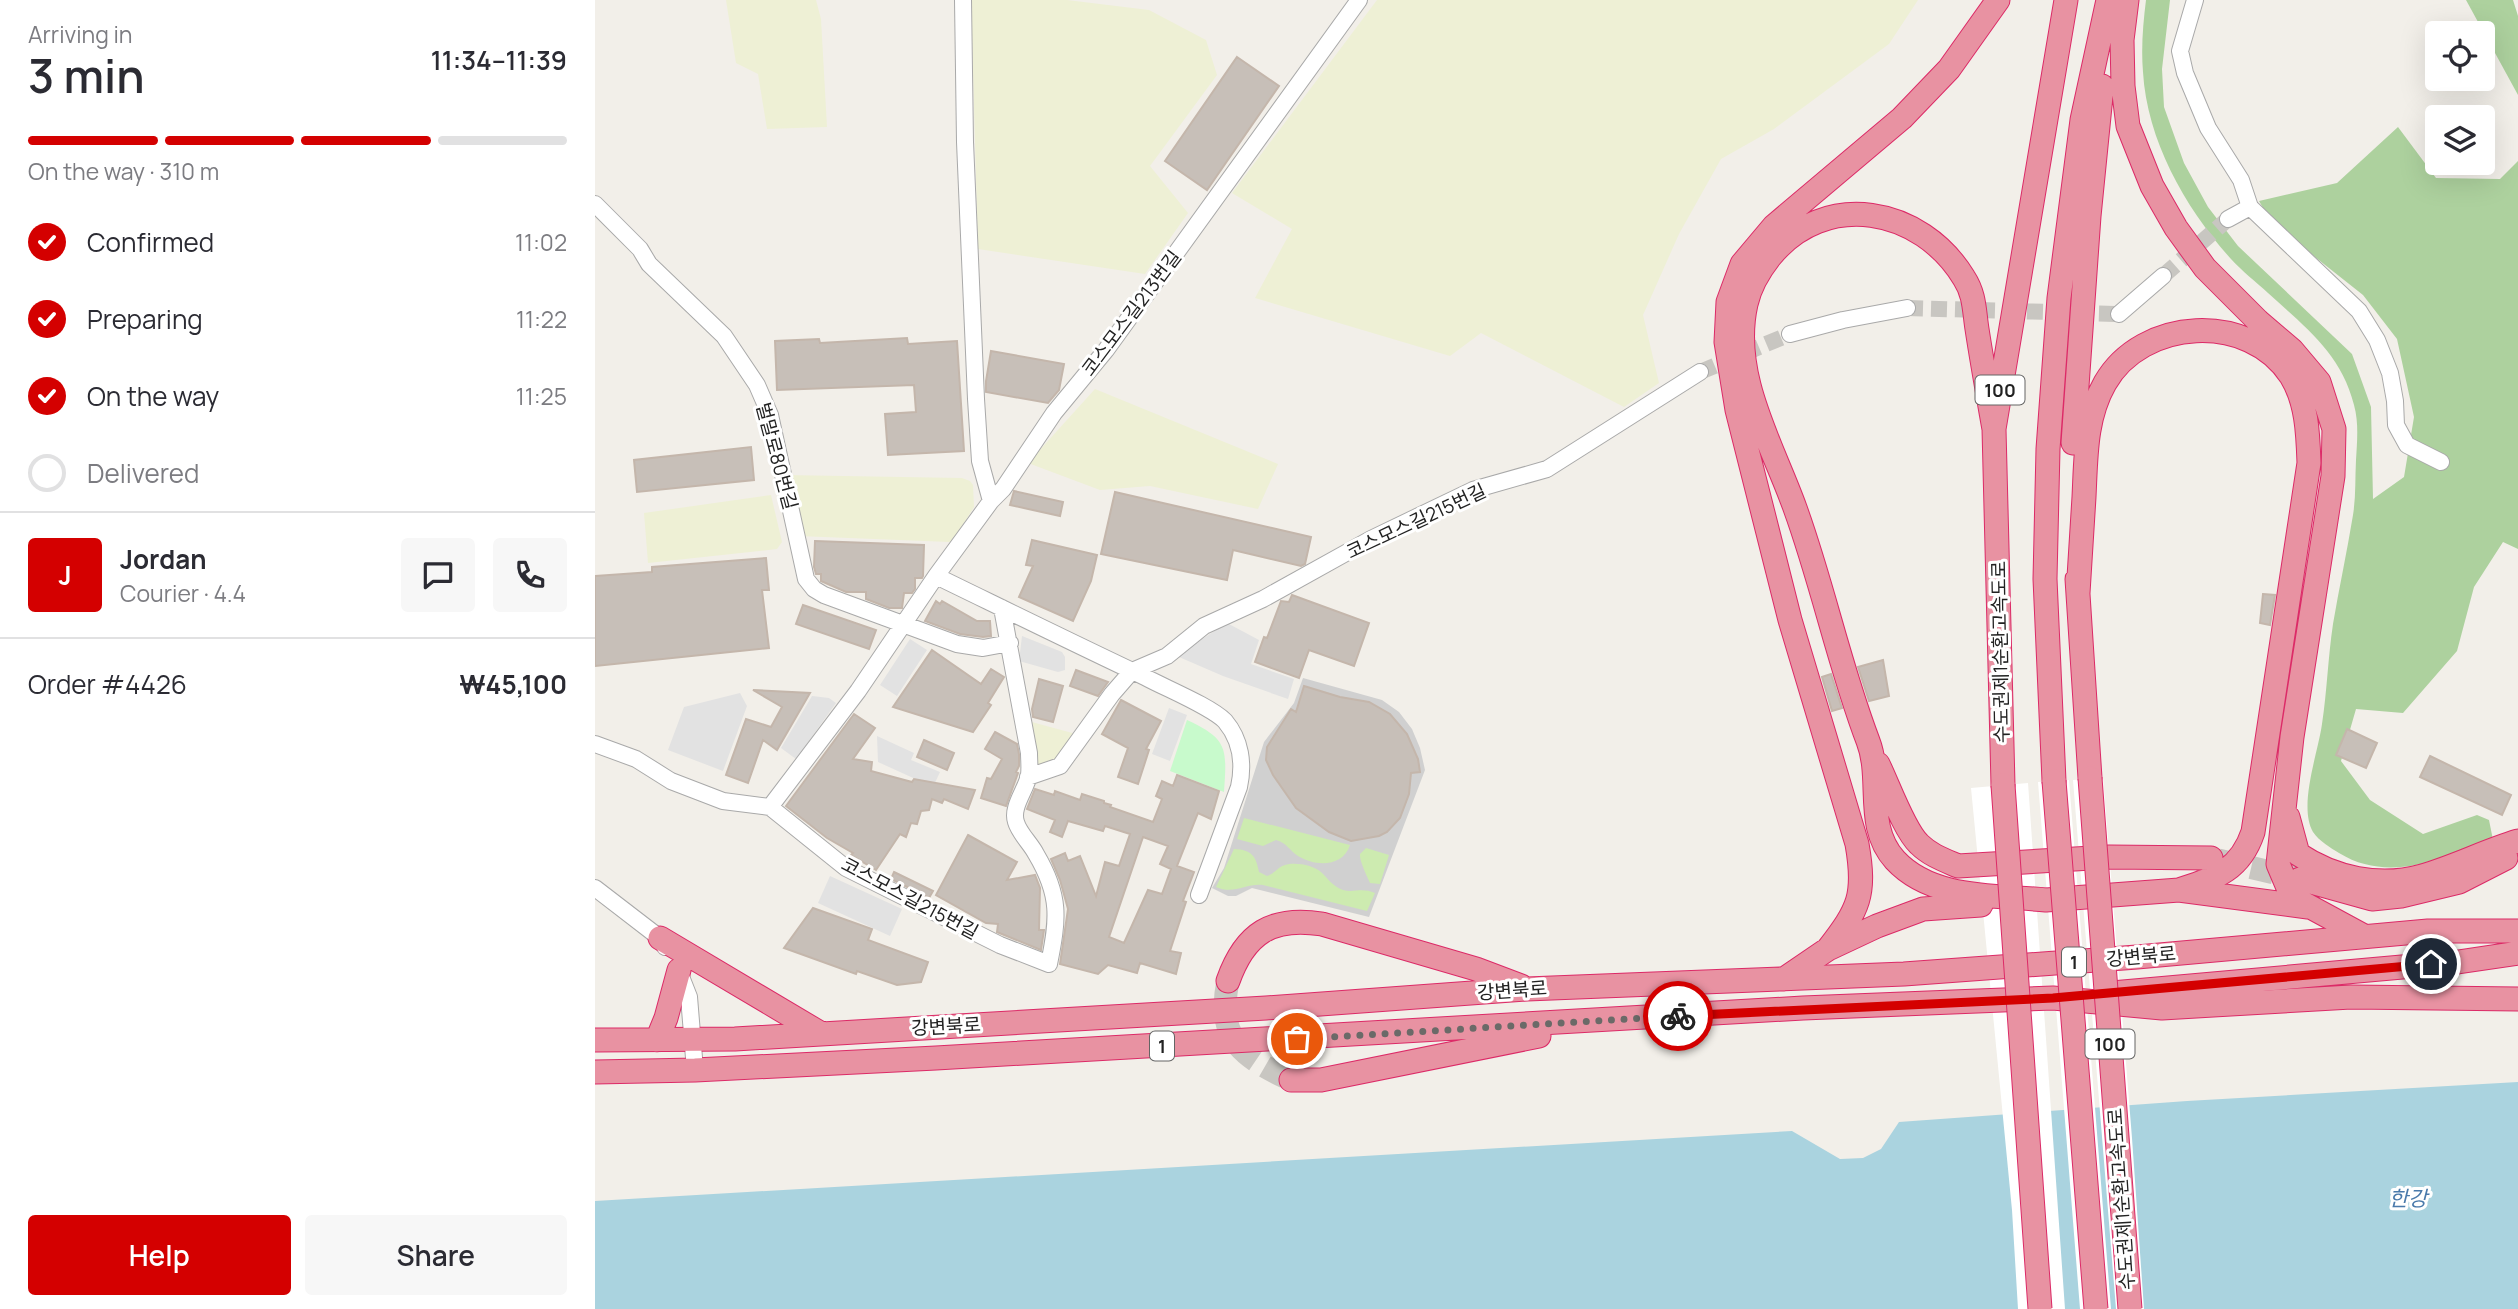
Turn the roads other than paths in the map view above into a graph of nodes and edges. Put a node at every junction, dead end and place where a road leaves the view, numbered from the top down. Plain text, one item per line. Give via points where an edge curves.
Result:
1 (963, 0) edge
2 (1359, 0) edge
3 (1998, 0) edge
4 (2066, 0) edge
5 (2109, 0) edge
6 (2127, 0) edge
7 (2195, 0) edge
8 (595, 204) edge
9 (2250, 207) junction
10 (2228, 219) tunnel mouth
11 (2163, 276) tunnel mouth
12 (1907, 308) tunnel mouth
13 (2119, 314) tunnel mouth
14 (1790, 334) tunnel mouth
15 (1700, 372) tunnel mouth
16 (1994, 429) junction
17 (2441, 462) dead end
18 (991, 501) junction
19 (936, 576) junction
20 (2078, 593) junction
21 (1002, 608) junction
22 (902, 625) junction
23 (1010, 643) junction
24 (1132, 671) junction
25 (595, 744) edge
26 (1872, 751) junction
27 (1028, 777) junction
28 (2285, 803) junction
29 (770, 807) junction
30 (2518, 841) edge
31 (2518, 852) edge
32 (2211, 858) tunnel mouth
33 (2300, 879) tunnel mouth
34 (595, 888) edge
35 (2179, 890) junction
36 (1199, 895) dead end
37 (2046, 900) junction
38 (2311, 908) junction
39 (2518, 917) edge
40 (2428, 931) junction
41 (2518, 931) edge
42 (2364, 936) junction
43 (660, 938) junction
44 (1828, 949) junction
45 (2518, 953) edge
46 (2518, 961) edge
47 (2458, 962) junction
48 (679, 970) junction
49 (1783, 980) junction
50 (1228, 981) tunnel mouth
51 (1527, 989) junction
52 (2053, 998) junction
53 (2518, 999) edge
54 (1629, 1019) junction
55 (820, 1033) junction
56 (595, 1040) edge
57 (657, 1040) junction
58 (692, 1040) junction
59 (695, 1070) junction
60 (595, 1072) edge
61 (1291, 1080) tunnel mouth
62 (2040, 1309) edge
63 (2096, 1309) edge
64 (2130, 1309) edge

1 - 18 street via 976,399 980,461
2 - 18 street, 코스모스길213번길
3 - 44 highway via 1949,69 1902,118 1774,226 1742,264 1728,302 1726,342 1737,410 1790,620 1861,865 1859,901
4 - 16 highway, 수도권제1순환고속도로 / 100
5 - 20 highway, 수도권제1순환고속도로 / 100 via 2073,447
5 - 63 highway, 수도권제1순환고속도로 / 100, bridge via 2082,120 2059,298 2045,579 2054,781
6 - 28 highway via 2122,40 2127,126 2152,186 2204,268 2293,350 2319,382 2334,429 2333,476
7 - 9 street via 2180,51 2185,74 2208,128 2241,180
8 - 22 street, 벌말로80번길 via 649,264 717,328 757,385 770,415 807,579 814,589
9 - 10 street
9 - 17 street via 2359,311 2390,373 2396,425 2407,445
11 - 13 street
12 - 14 street
15 - 24 street, 코스모스길215번길 via 1547,469 1473,490 1371,539 1204,626 1167,656
16 - 26 highway via 1972,294 1954,264 1925,234 1884,216 1837,215 1807,225 1783,240 1758,271 1743,321 1744,357 1755,407 1796,509
16 - 62 highway, 수도권제1순환고속도로 / 100, bridge via 2003,785
18 - 19 street, 코스모스길213번길
19 - 21 street
19 - 22 street, 코스모스길213번길
20 - 35 highway via 2090,418 2115,370 2153,339 2173,332 2214,331 2234,336 2256,344 2276,359 2296,384 2308,424 2309,463 2253,832 2247,850 2231,868
20 - 64 highway, 수도권제1순환고속도로 / 100, bridge
21 - 23 street, 코스모스길215번길
21 - 24 street
22 - 23 street via 975,648
22 - 29 street, 코스모스길213번길
23 - 27 street, 코스모스길215번길 via 1029,753
24 - 27 street, 코스모스길215번길 via 1063,763
24 - 36 street via 1218,715 1240,750 1243,771 1239,787
25 - 29 street via 723,801
26 - 32 highway via 1917,843 1958,866 2109,857
26 - 37 highway via 1882,845 1907,872 1948,891
27 - 29 street, 코스모스길215번길 via 1015,820 1038,856 1055,900 1049,964 1009,949 846,868
28 - 30 highway via 2298,854 2319,867 2383,883 2421,877
28 - 38 highway via 2278,864 2292,897
31 - 33 highway via 2459,882 2402,896 2372,899
34 - 43 street
35 - 37 highway
35 - 38 highway
37 - 44 highway via 1923,909
38 - 42 highway
39 - 40 highway, 강변북로
40 - 41 highway, 강변북로 / 1
40 - 42 highway, 강변북로 / 1
42 - 49 highway, 강변북로 / 1 via 2123,958
43 - 48 street
43 - 55 highway
44 - 49 highway
45 - 47 highway, 강변북로 / 1
46 - 47 highway, 강변북로
47 - 52 highway, 강변북로 / 1
48 - 57 highway
48 - 58 street via 689,997
49 - 51 highway, 강변북로 / 1
50 - 51 highway via 1244,947 1260,933 1282,922 1300,920 1476,969
51 - 55 highway, 강변북로 / 1
52 - 53 highway via 2162,1008 2351,997
52 - 54 highway, 1
54 - 59 highway, 1
54 - 61 highway via 1331,1078
55 - 58 highway, 강변북로 / 1
56 - 57 highway, 강변북로 / 1
57 - 58 highway, 강변북로 / 1
58 - 59 street
59 - 60 highway, 1

